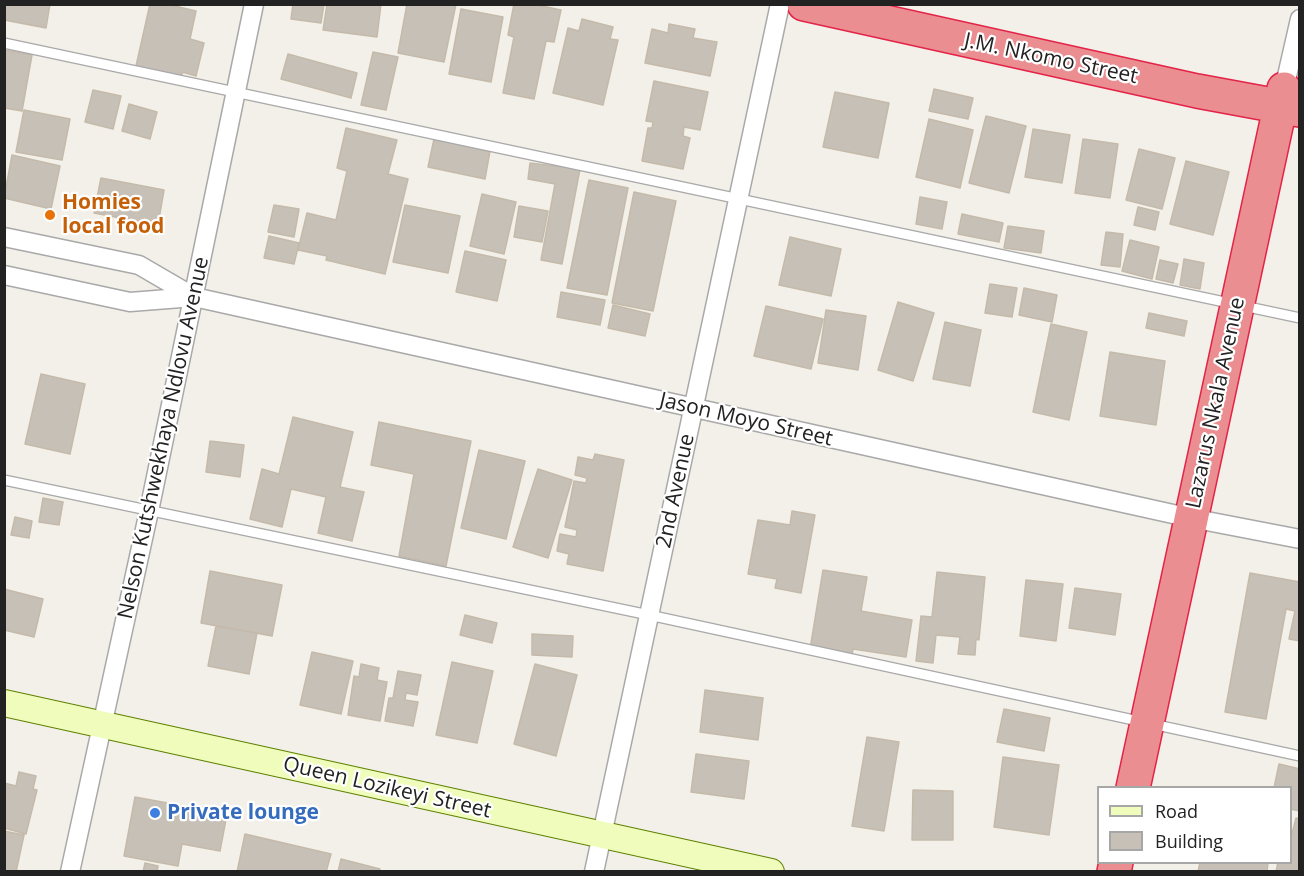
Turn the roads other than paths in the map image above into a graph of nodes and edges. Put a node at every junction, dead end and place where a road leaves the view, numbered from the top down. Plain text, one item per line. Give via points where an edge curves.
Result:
1 (254, 4) edge
2 (780, 4) edge
3 (804, 4) edge
4 (892, 4) edge
5 (1299, 19) edge
6 (4, 43) edge
7 (236, 93) junction
8 (1291, 100) edge
9 (738, 198) junction
10 (4, 237) edge
11 (4, 275) edge
12 (194, 297) junction
13 (1237, 305) junction
14 (1299, 318) edge
15 (693, 408) junction
16 (4, 480) edge
17 (149, 511) junction
18 (1191, 518) junction
19 (1299, 539) edge
20 (649, 615) junction
21 (4, 703) edge
22 (102, 724) junction
23 (1146, 725) junction
24 (1299, 756) edge
25 (1133, 786) edge
26 (602, 835) junction
27 (70, 872) edge
28 (594, 872) edge
29 (771, 872) edge

1 - 7 street, Nelson Kutshwekhaya Ndlovu Avenue
2 - 9 street, 2nd Avenue
3 - 8 highway, J.M. Nkomo Street
4 - 8 highway, J.M. Nkomo Street
5 - 8 street, Lazarus Nkala Avenue
6 - 7 lane
7 - 9 lane
7 - 12 street, Nelson Kutshwekhaya Ndlovu Avenue
8 - 13 highway, Lazarus Nkala Avenue
9 - 13 lane
9 - 15 street, 2nd Avenue
10 - 12 street, Jason Moyo Street via 139,265
11 - 12 street, Jason Moyo Street via 130,302
12 - 15 street, Jason Moyo Street
12 - 17 street, Nelson Kutshwekhaya Ndlovu Avenue
13 - 14 lane
13 - 18 highway, Lazarus Nkala Avenue
15 - 18 street, Jason Moyo Street
15 - 20 street, 2nd Avenue
16 - 17 lane
17 - 20 lane
17 - 22 street, Nelson Kutshwekhaya Ndlovu Avenue
18 - 19 street, Jason Moyo Street
18 - 23 highway, Lazarus Nkala Avenue
20 - 23 lane
20 - 26 street, 2nd Avenue
21 - 22 street, Queen Lozikeyi Street
22 - 26 street, Queen Lozikeyi Street
22 - 27 street, Nelson Kutshwekhaya Ndlovu Avenue
23 - 24 lane
23 - 25 highway, Lazarus Nkala Avenue
26 - 28 street, 2nd Avenue
26 - 29 street, Queen Lozikeyi Street

